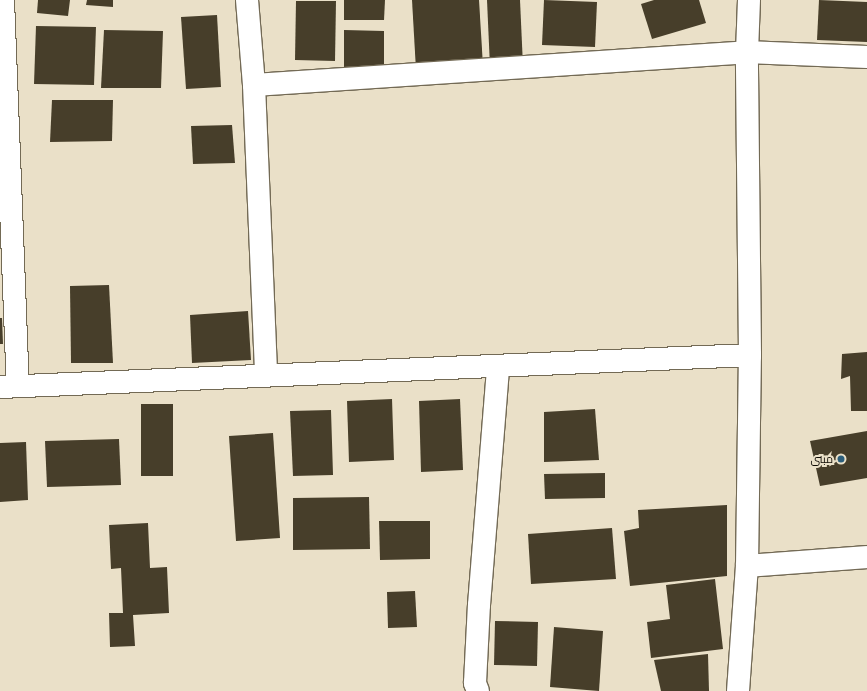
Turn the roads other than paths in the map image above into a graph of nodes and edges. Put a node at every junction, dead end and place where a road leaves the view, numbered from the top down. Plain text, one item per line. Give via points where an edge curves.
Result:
1 (3, 0) edge
2 (247, 0) edge
3 (749, 0) edge
4 (747, 52) junction
5 (867, 57) edge
6 (254, 85) junction
7 (750, 355) junction
8 (498, 368) junction
9 (266, 375) junction
10 (9, 386) edge
11 (867, 557) edge
12 (746, 566) junction
13 (478, 691) edge
14 (738, 691) edge

1 - 10 street
2 - 6 street
3 - 4 street
4 - 5 street
4 - 6 street
4 - 7 street
6 - 9 street
7 - 8 street
7 - 12 street
8 - 9 street
8 - 13 street via 479,605 475,683
9 - 10 street
11 - 12 street
12 - 14 street

